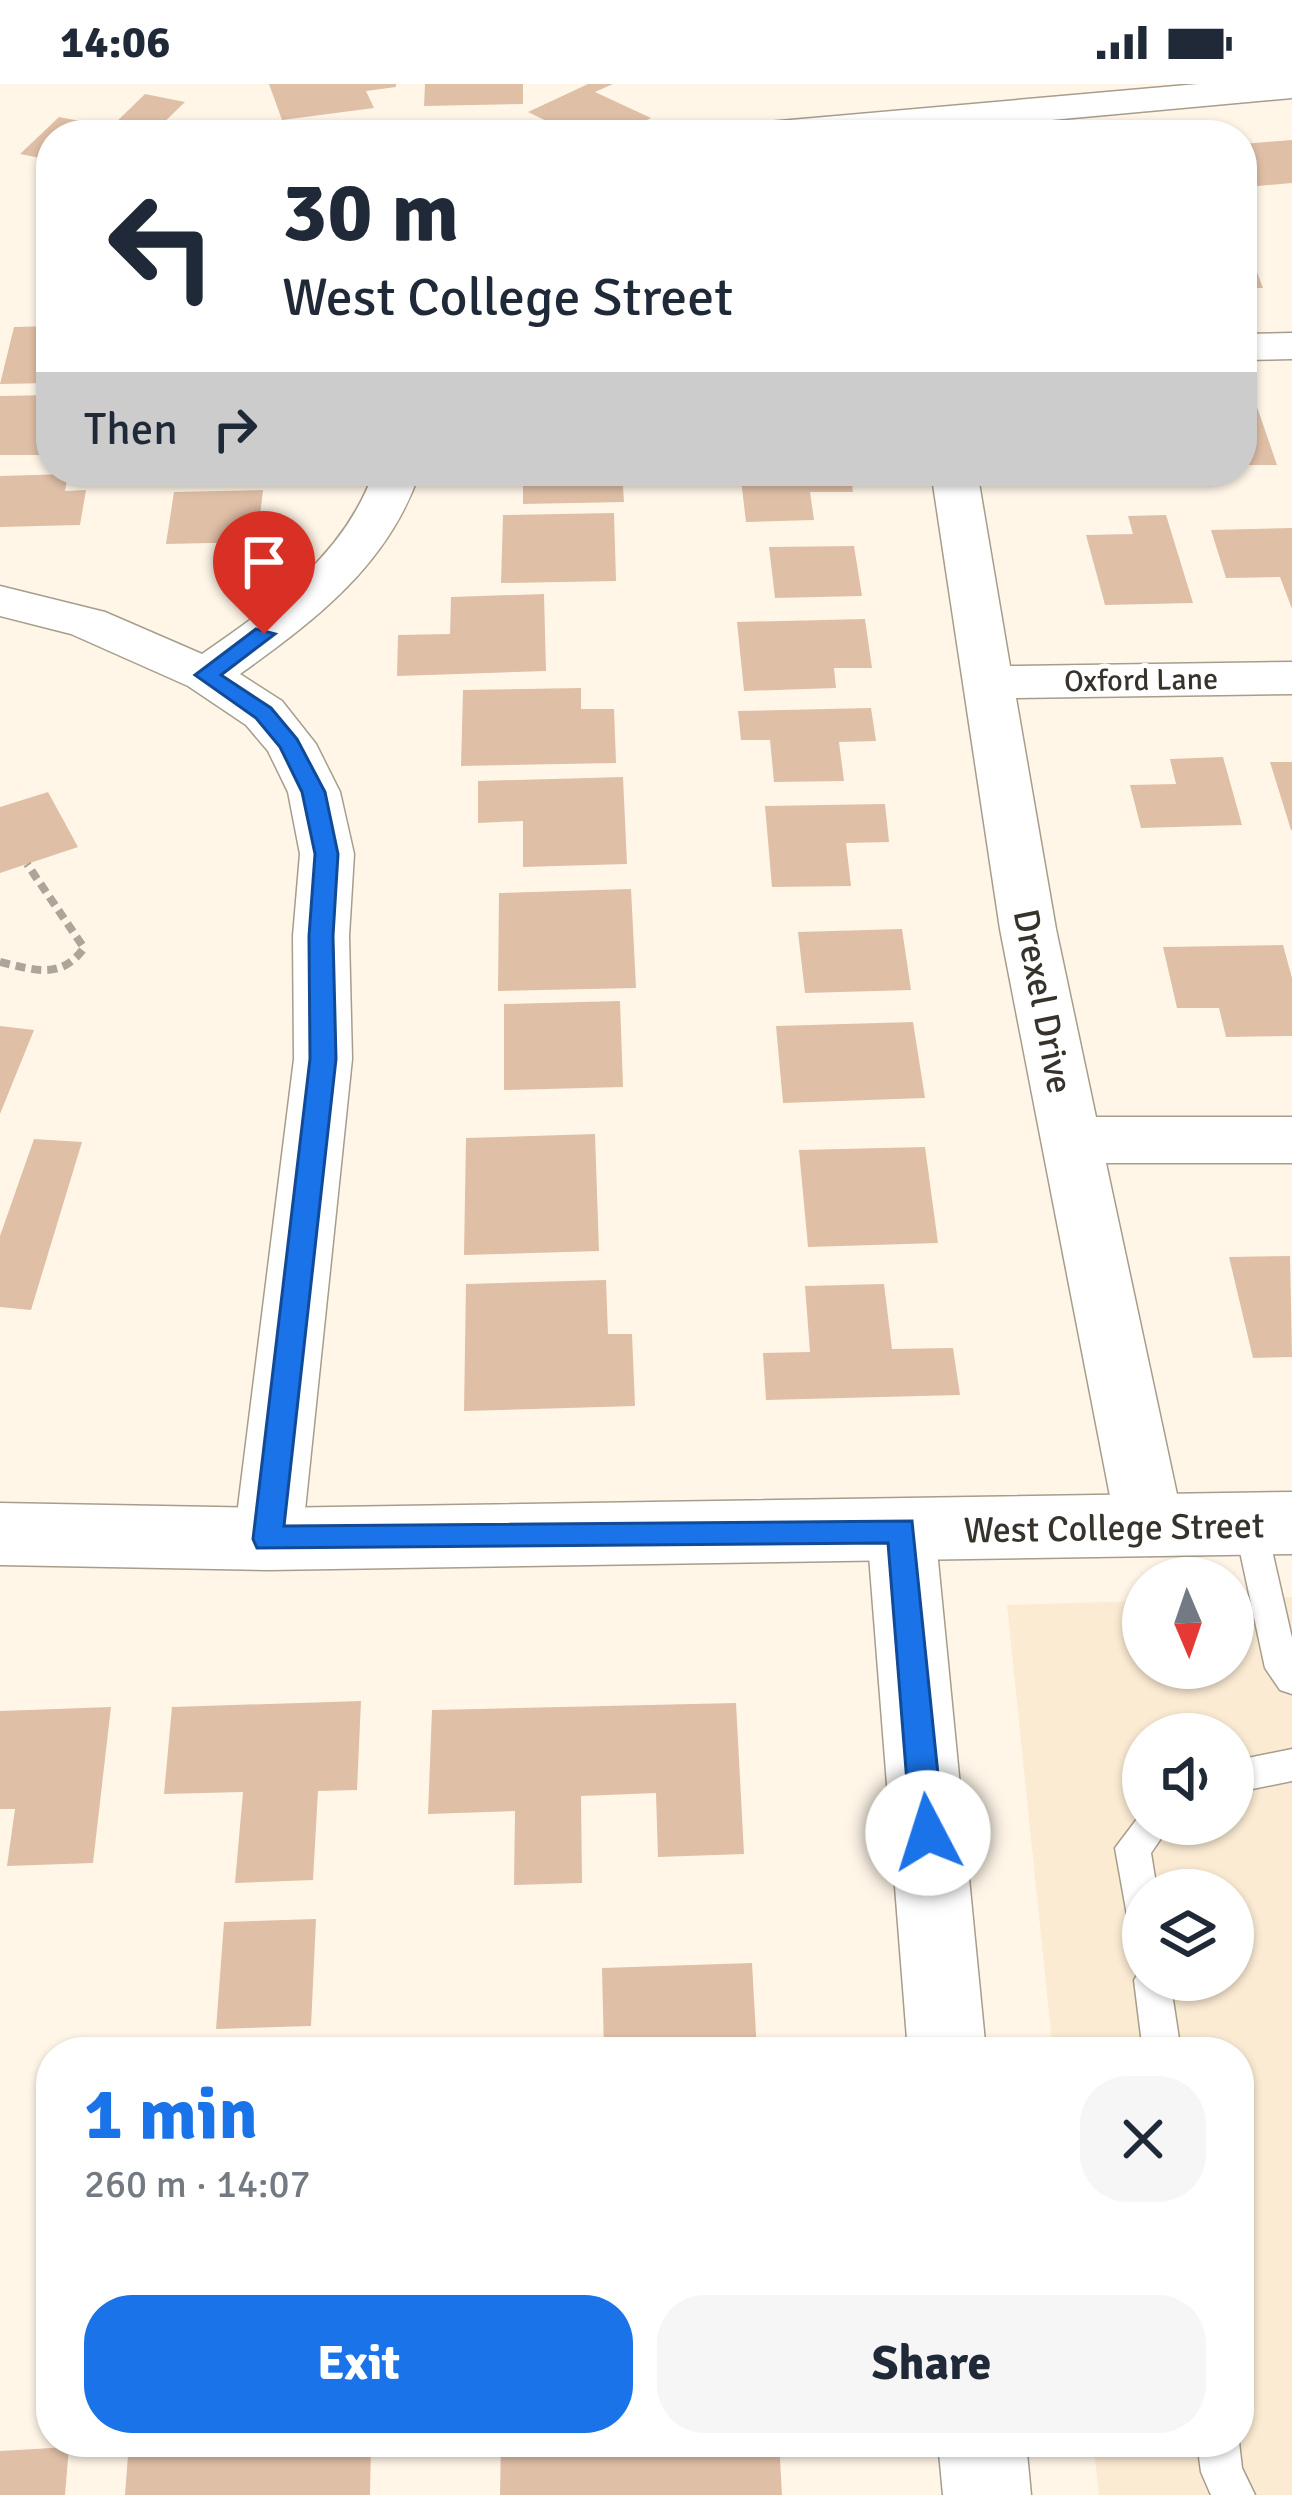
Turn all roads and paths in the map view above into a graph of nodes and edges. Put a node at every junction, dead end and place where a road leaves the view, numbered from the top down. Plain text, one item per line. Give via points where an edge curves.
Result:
1 (1292, 87) edge
2 (970, 120) edge
3 (1292, 346) edge
4 (1257, 347) edge
5 (390, 486) edge
6 (957, 486) edge
7 (0, 601) edge
8 (206, 675) junction
9 (1292, 678) edge
10 (990, 682) junction
11 (27, 864) dead end
12 (0, 962) edge
13 (1292, 1139) edge
14 (1071, 1140) junction
15 (1271, 1524) edge
16 (1150, 1527) junction
17 (901, 1530) junction
18 (0, 1534) edge
19 (268, 1539) junction
20 (1292, 1679) edge
21 (1292, 1765) edge
22 (1254, 1773) edge
23 (1155, 2001) edge
24 (946, 2037) edge
25 (1160, 2037) edge
26 (983, 2457) edge
27 (1220, 2457) edge
28 (986, 2495) edge
29 (1234, 2495) edge

1 - 2 street
3 - 4 street
5 - 8 street via 360,545 293,613
6 - 10 street, Drexel Drive
7 - 8 street via 88,623
8 - 19 street via 263,713 290,744 314,792 327,854 323,1059
9 - 10 street, Oxford Lane
10 - 14 street, Drexel Drive
11 - 12 path via 84,947 71,967 46,974
13 - 14 street
14 - 16 street, Drexel Drive
15 - 16 street, West College Street
15 - 20 lane via 1282,1668
16 - 17 street, West College Street
17 - 19 street, West College Street
17 - 24 street
18 - 19 street, West College Street
21 - 22 lane
23 - 25 lane
26 - 28 street
27 - 29 lane

